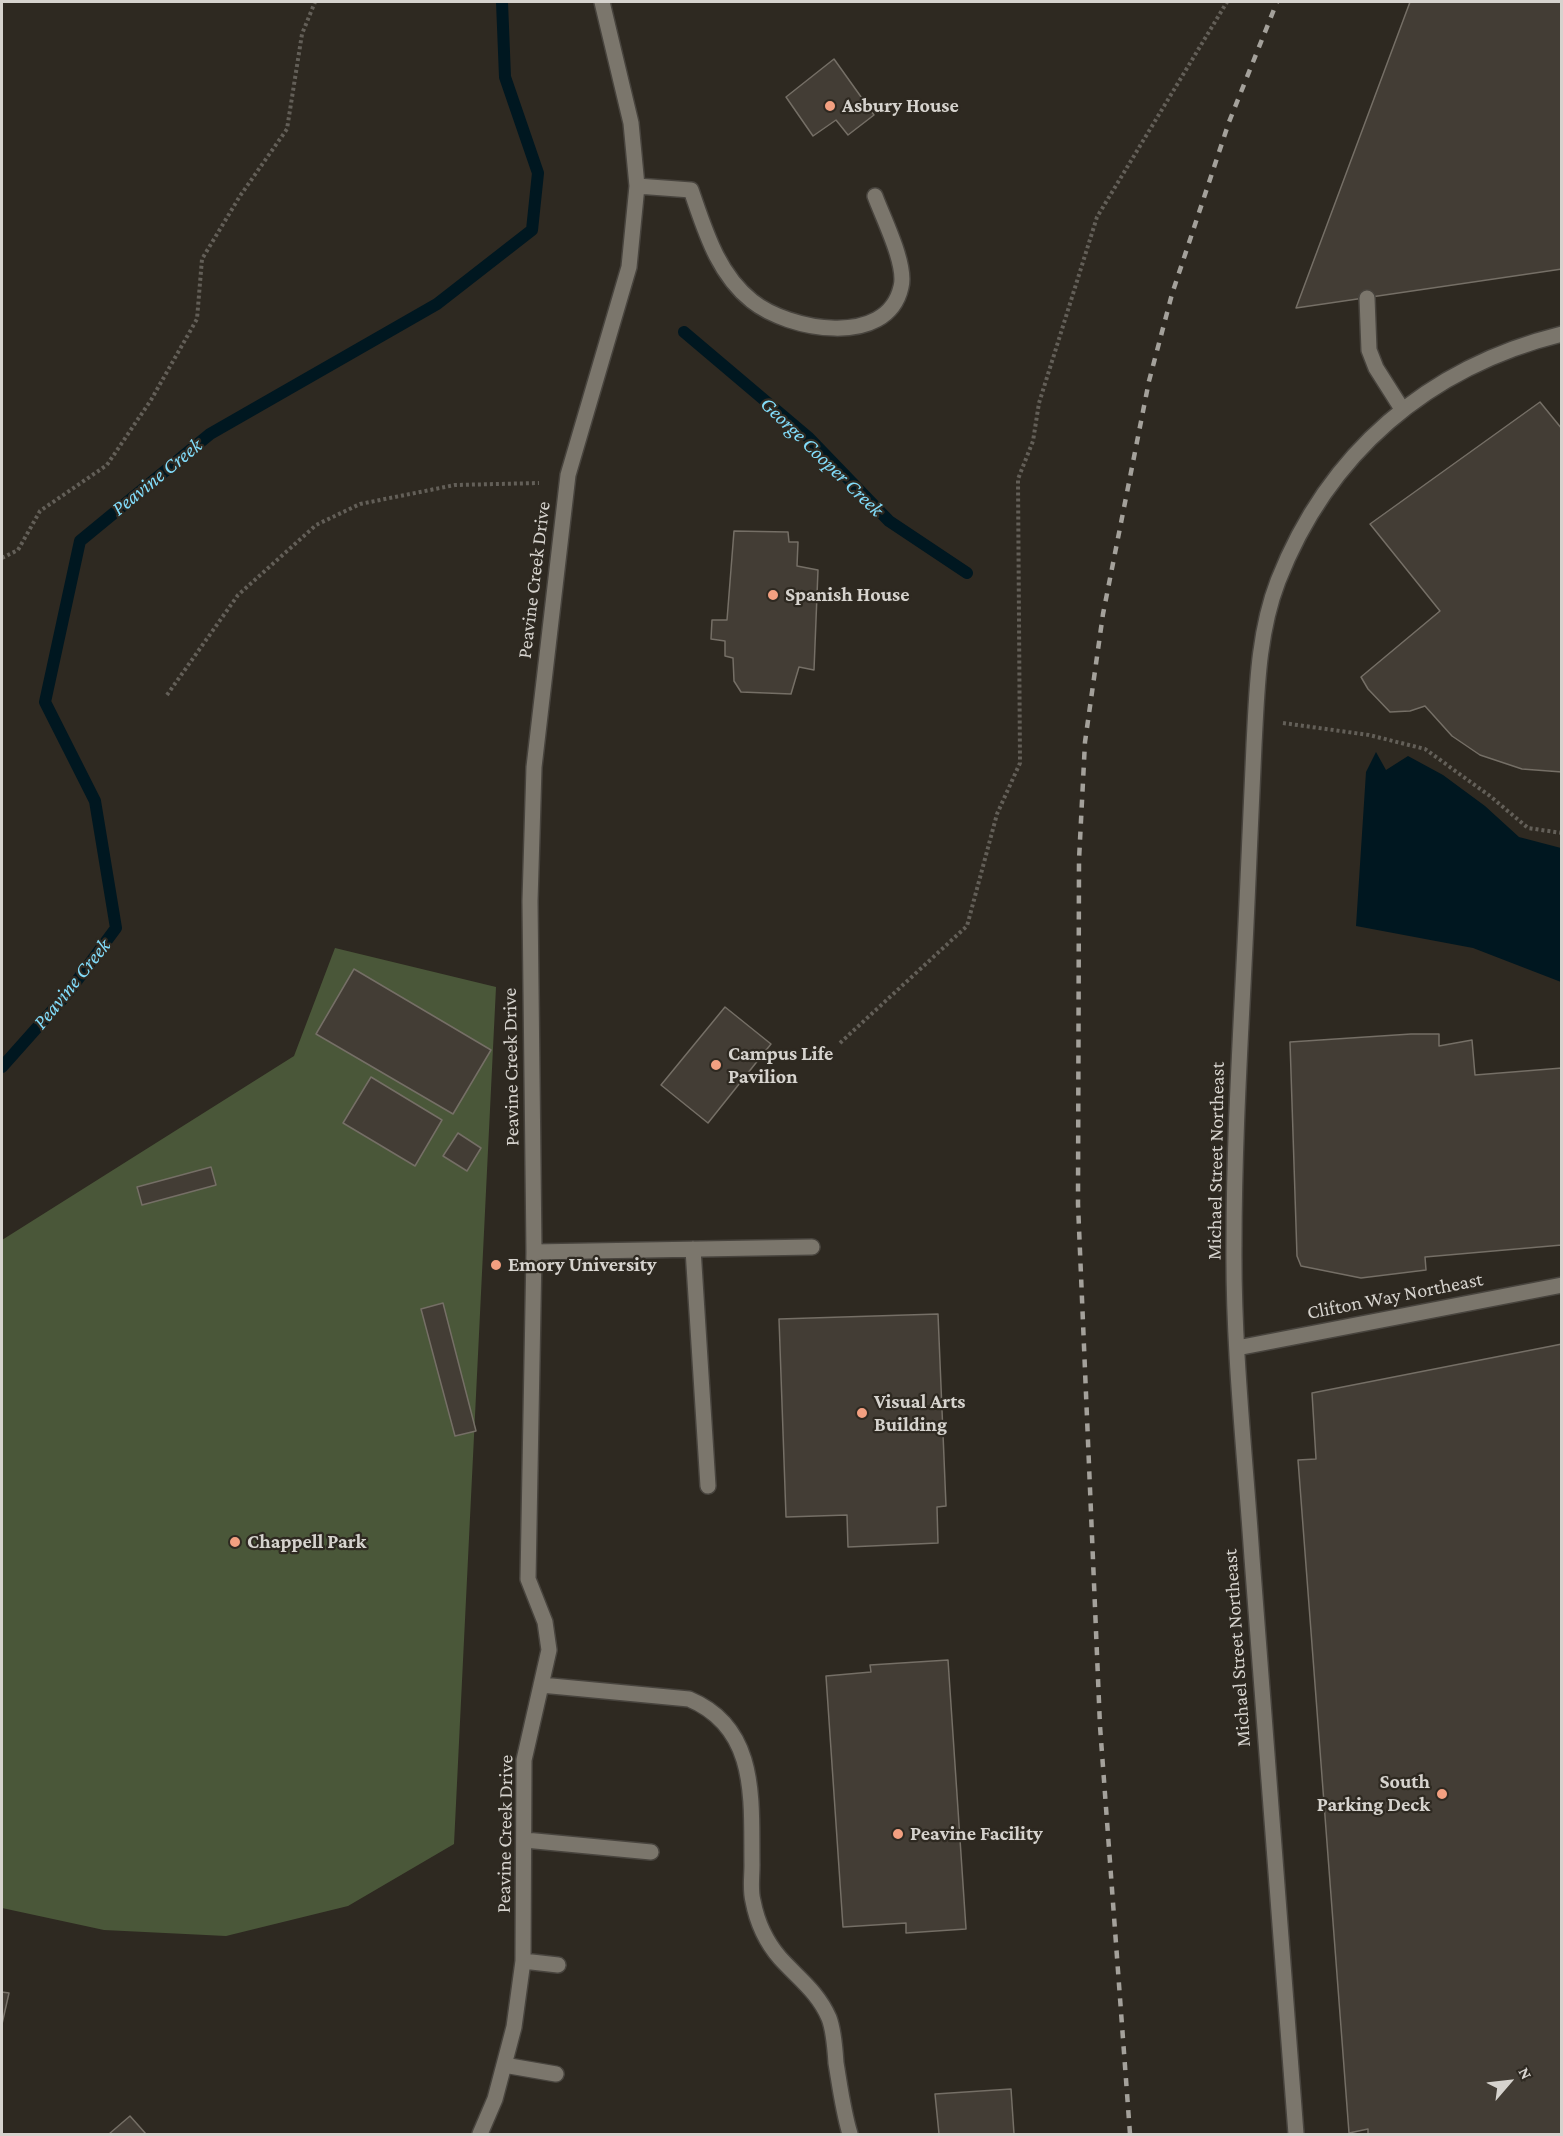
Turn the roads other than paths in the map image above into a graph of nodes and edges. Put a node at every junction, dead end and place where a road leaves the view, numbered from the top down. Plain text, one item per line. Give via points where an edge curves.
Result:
1 (602, 2) edge
2 (637, 186) junction
3 (875, 196) dead end
4 (1367, 298) dead end
5 (1562, 334) edge
6 (1402, 409) junction
7 (812, 1247) dead end
8 (693, 1249) junction
9 (534, 1252) junction
10 (1562, 1285) edge
11 (1237, 1348) junction
12 (708, 1486) dead end
13 (541, 1685) junction
14 (525, 1840) junction
15 (651, 1852) dead end
16 (524, 1961) junction
17 (558, 1965) dead end
18 (504, 2065) junction
19 (556, 2074) dead end
20 (480, 2134) edge
21 (850, 2134) edge
22 (1296, 2134) edge

1 - 2 street, Peavine Creek Drive via 631,123
2 - 3 street via 692,190 712,251 752,301 804,324 837,329 869,325 891,308 902,287 900,265
2 - 9 street, Peavine Creek Drive via 629,267 568,476 534,767 530,901
4 - 6 street via 1369,350
5 - 6 street, Michael Street Northeast via 1534,340 1462,369
6 - 11 street, Michael Street Northeast via 1344,467 1316,502 1294,544 1264,622 1256,719 1234,1247
7 - 8 street
8 - 9 street
8 - 12 street
9 - 13 street, Peavine Creek Drive via 528,1579 545,1622 549,1650
10 - 11 street, Clifton Way Northeast
11 - 22 street, Michael Street Northeast
13 - 14 street, Peavine Creek Drive via 524,1760
13 - 21 street via 690,1699 722,1718 745,1760 751,1789 752,1900 765,1936 780,1958 817,1995 830,2019 842,2106
14 - 15 street
14 - 16 street, Peavine Creek Drive
16 - 17 street
16 - 18 street, Peavine Creek Drive
18 - 19 street
18 - 20 street, Peavine Creek Drive

